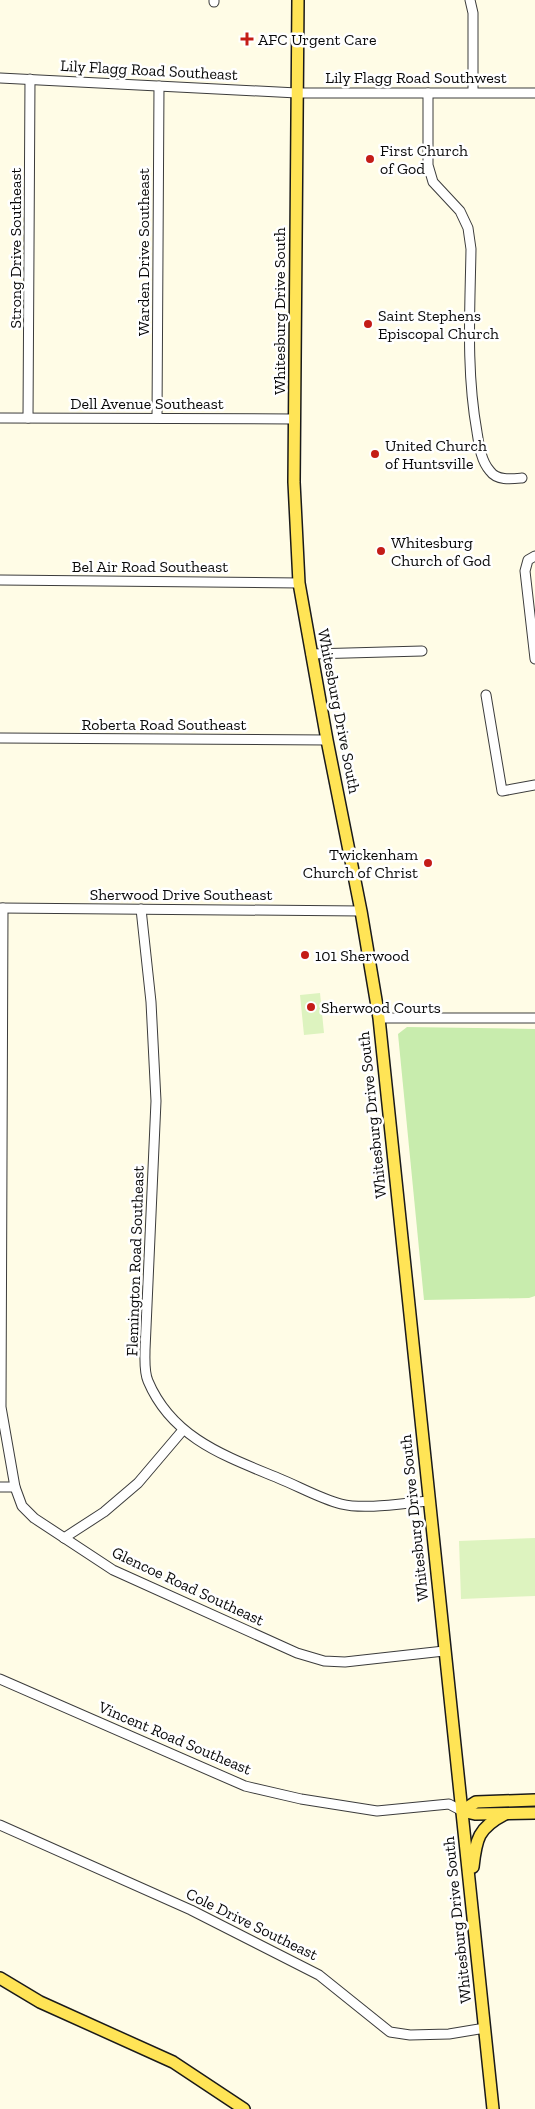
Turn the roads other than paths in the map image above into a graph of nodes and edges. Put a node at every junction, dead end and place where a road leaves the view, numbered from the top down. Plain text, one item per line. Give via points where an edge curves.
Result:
1 (298, 0) edge
2 (470, 0) edge
3 (0, 78) edge
4 (30, 79) junction
5 (159, 86) junction
6 (297, 92) junction
7 (473, 92) junction
8 (428, 93) junction
9 (535, 93) edge
10 (0, 418) edge
11 (28, 418) junction
12 (157, 418) junction
13 (294, 419) junction
14 (522, 478) dead end
15 (535, 556) edge
16 (0, 580) edge
17 (299, 582) junction
18 (422, 651) dead end
19 (312, 654) junction
20 (535, 659) edge
21 (486, 695) dead end
22 (0, 738) edge
23 (327, 740) junction
24 (535, 785) edge
25 (1, 908) edge
26 (142, 909) junction
27 (361, 911) junction
28 (378, 1018) junction
29 (535, 1018) edge
30 (183, 1430) junction
31 (0, 1487) edge
32 (15, 1487) junction
33 (429, 1501) junction
34 (64, 1538) junction
35 (444, 1651) junction
36 (0, 1678) edge
37 (535, 1800) edge
38 (462, 1811) junction
39 (535, 1813) edge
40 (505, 1814) junction
41 (0, 1825) edge
42 (470, 1889) junction
43 (0, 1978) edge
44 (485, 2028) junction
45 (244, 2109) edge
46 (493, 2109) edge

1 - 6 main road, Whitesburg Drive South
2 - 7 street via 473,13
3 - 4 street, Lily Flagg Road Southeast
4 - 5 street, Lily Flagg Road Southeast
4 - 11 street, Strong Drive Southeast
5 - 6 street, Lily Flagg Road Southeast
5 - 12 street, Warden Drive Southeast
6 - 8 street, Lily Flagg Road Southwest
6 - 13 main road, Whitesburg Drive South
7 - 8 street, Lily Flagg Road Southwest
7 - 9 street, Lily Flagg Road Southwest
8 - 14 street via 428,165 434,182 460,211 469,235 470,378 480,451 489,471 495,476
10 - 11 street, Dell Avenue Southeast
11 - 12 street, Dell Avenue Southeast
12 - 13 street, Dell Avenue Southeast
13 - 17 main road, Whitesburg Drive South
15 - 20 street via 528,560 524,571
16 - 17 street, Bel Air Road Southeast
17 - 19 main road, Whitesburg Drive South
18 - 19 street
19 - 23 main road, Whitesburg Drive South
21 - 24 street via 502,791
22 - 23 street, Roberta Road Southeast
23 - 27 main road, Whitesburg Drive South
25 - 26 street, Sherwood Drive Southeast
25 - 32 street, Glencoe Road Southeast via 1,1407
26 - 27 street, Sherwood Drive Southeast
26 - 30 street, Flemington Road Southeast via 156,1100 145,1350 147,1379 160,1403
27 - 28 main road, Whitesburg Drive South
28 - 29 street
28 - 33 main road, Whitesburg Drive South
30 - 33 street, Flemington Road Southeast via 223,1455 342,1504
30 - 34 street via 138,1483 104,1512
31 - 32 street
32 - 34 street, Glencoe Road Southeast via 22,1506
33 - 35 main road, Whitesburg Drive South
34 - 35 street, Glencoe Road Southeast via 113,1570 297,1653 324,1661 345,1662
35 - 38 main road, Whitesburg Drive South
36 - 38 street, Vincent Road Southeast via 245,1786 377,1811 449,1804
37 - 38 main road via 476,1802
38 - 40 main road
38 - 42 main road, Whitesburg Drive South
39 - 40 main road
40 - 42 main road via 484,1827 476,1843
41 - 44 street, Cole Drive Southeast via 191,1910 319,1975 390,2032 449,2034
42 - 44 main road, Whitesburg Drive South
43 - 45 main road via 40,2002 173,2062
44 - 46 main road, Whitesburg Drive South

